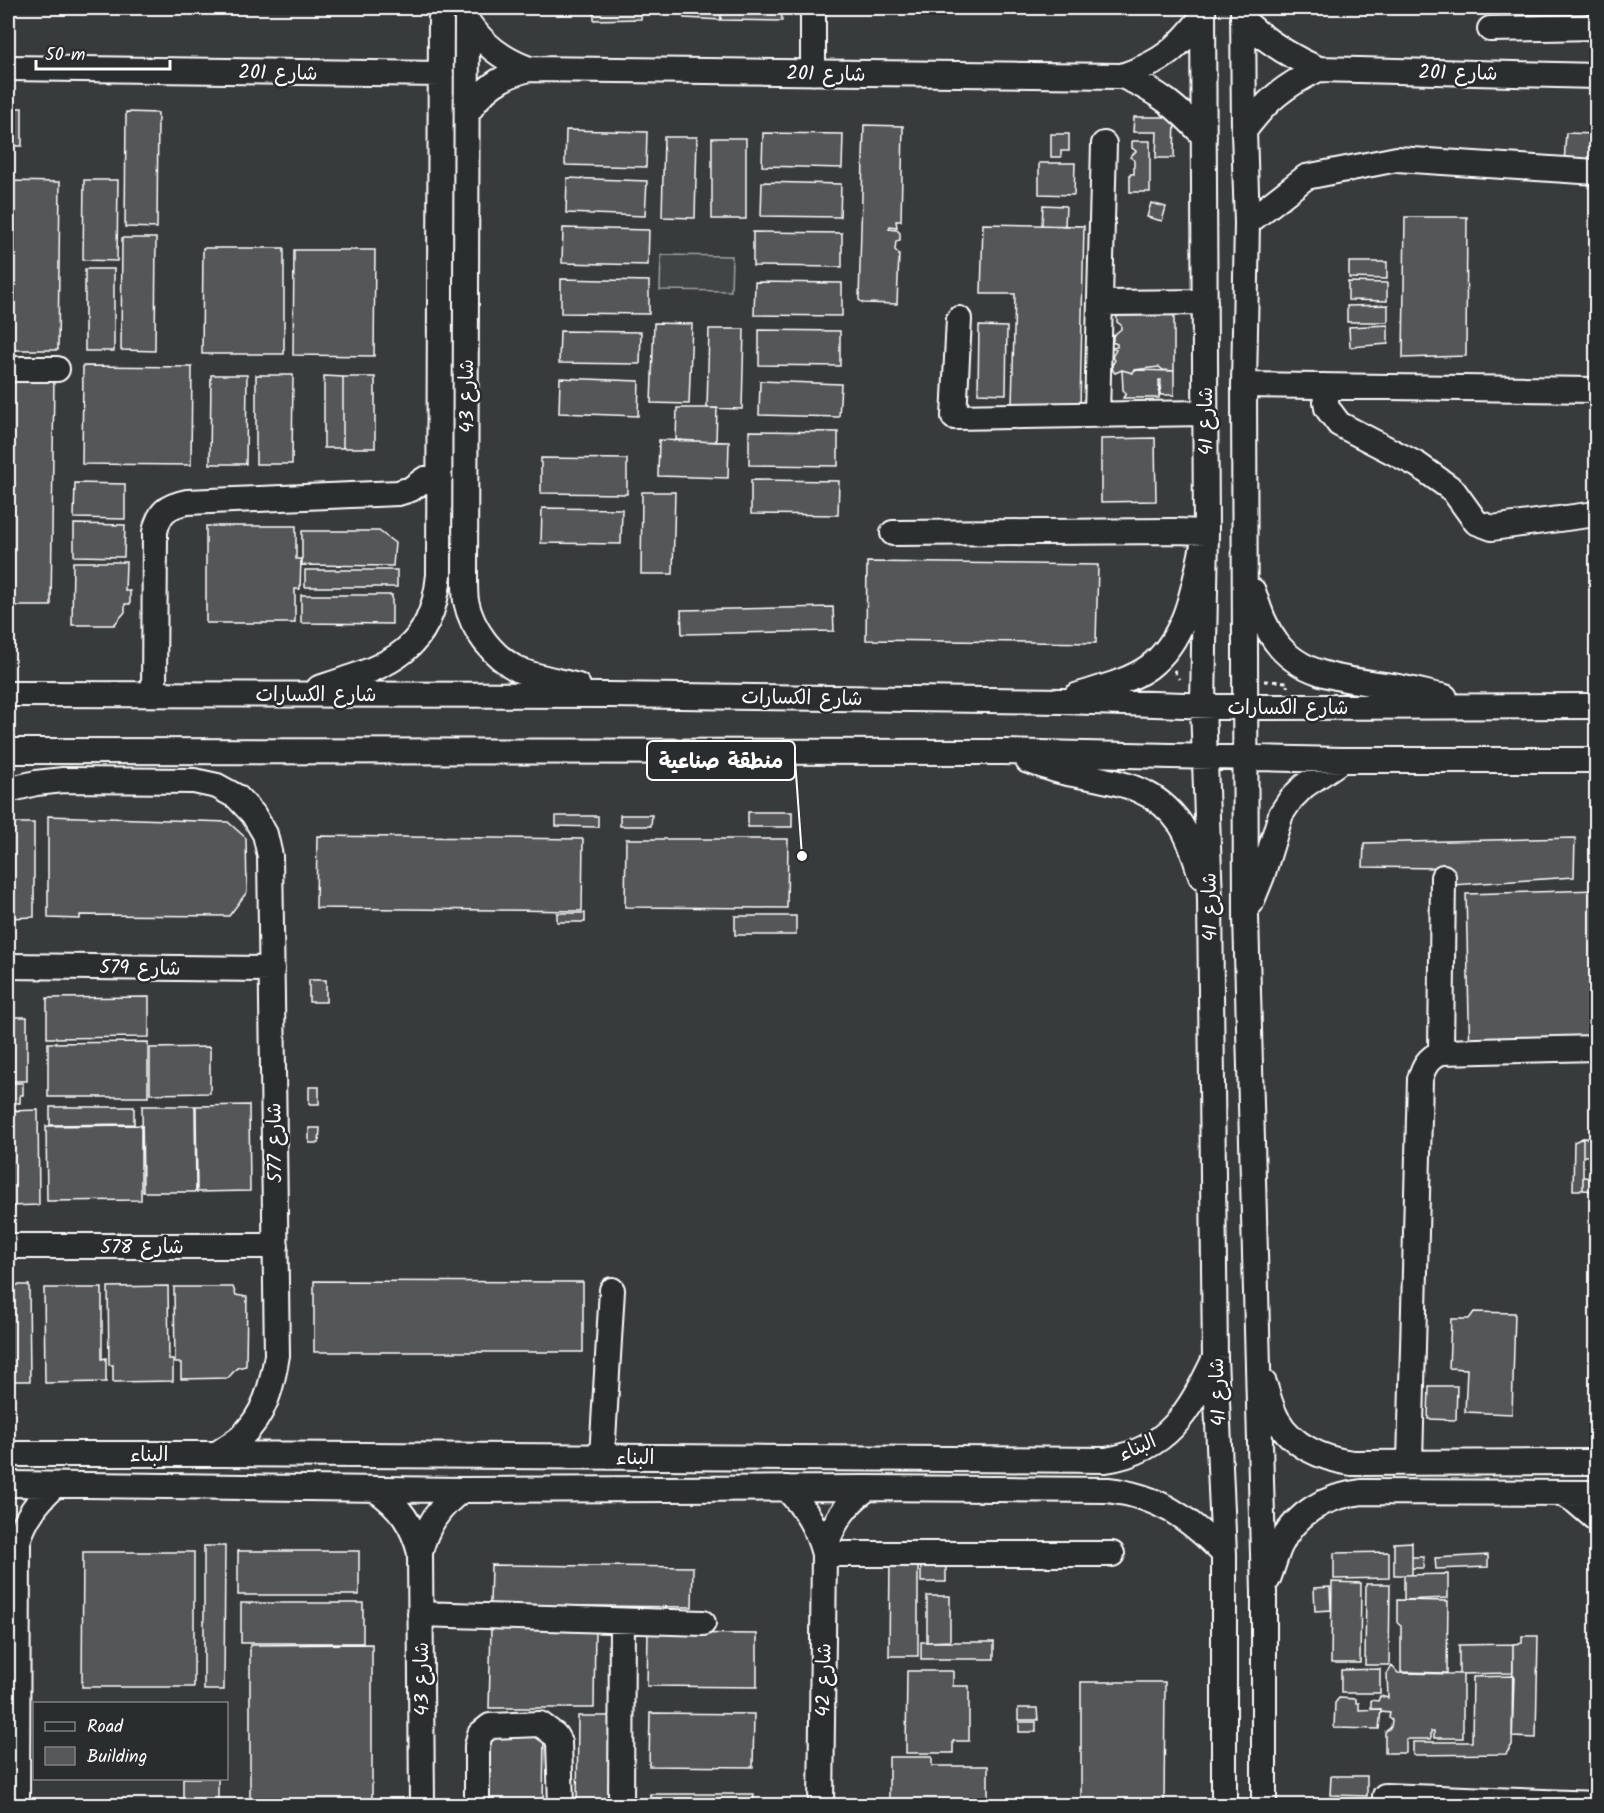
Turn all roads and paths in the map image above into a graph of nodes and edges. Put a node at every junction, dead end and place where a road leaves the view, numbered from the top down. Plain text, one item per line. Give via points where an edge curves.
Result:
1 (441, 8) edge
2 (813, 8) edge
3 (1203, 12) edge
4 (467, 14) edge
5 (1243, 14) edge
6 (1596, 27) edge
7 (1490, 29) dead end
8 (8, 68) edge
9 (529, 69) junction
10 (1319, 69) junction
11 (813, 73) junction
12 (441, 74) junction
13 (1122, 76) junction
14 (1596, 76) edge
15 (467, 114) junction
16 (1244, 131) junction
17 (1204, 136) junction
18 (1104, 144) dead end
19 (1596, 172) edge
20 (1247, 223) junction
21 (1205, 302) junction
22 (1100, 303) junction
23 (959, 319) dead end
24 (8, 369) edge
25 (57, 369) dead end
26 (1244, 385) junction
27 (1324, 386) junction
28 (1596, 390) edge
29 (1205, 413) junction
30 (1098, 414) junction
31 (440, 478) junction
32 (1596, 514) edge
33 (1206, 532) junction
34 (893, 533) dead end
35 (1246, 569) junction
36 (8, 694) edge
37 (154, 694) junction
38 (299, 694) junction
39 (609, 695) junction
40 (1062, 701) junction
41 (1203, 706) junction
42 (1596, 706) edge
43 (1245, 707) junction
44 (1487, 707) junction
45 (8, 751) edge
46 (1003, 752) junction
47 (1204, 758) junction
48 (1246, 758) junction
49 (1342, 760) junction
50 (1596, 760) edge
51 (8, 774) edge
52 (36, 783) junction
53 (8, 790) edge
54 (1443, 877) dead end
55 (1210, 900) junction
56 (1246, 916) junction
57 (8, 966) edge
58 (272, 969) junction
59 (1596, 1048) edge
60 (1441, 1052) junction
61 (8, 1246) edge
62 (276, 1246) junction
63 (612, 1290) dead end
64 (1215, 1358) junction
65 (1258, 1367) junction
66 (8, 1454) edge
67 (217, 1454) junction
68 (602, 1456) junction
69 (1410, 1462) junction
70 (1596, 1462) edge
71 (8, 1484) edge
72 (55, 1485) junction
73 (786, 1488) junction
74 (868, 1488) junction
75 (376, 1490) junction
76 (462, 1490) junction
77 (1563, 1493) junction
78 (1596, 1493) edge
79 (1596, 1519) edge
80 (13, 1530) edge
81 (420, 1553) junction
82 (824, 1554) junction
83 (1112, 1554) dead end
84 (1224, 1554) junction
85 (1264, 1592) junction
86 (420, 1614) junction
87 (622, 1621) junction
88 (703, 1623) dead end
89 (1385, 1796) dead end
90 (1596, 1804) edge
91 (17, 1806) edge
92 (422, 1806) edge
93 (477, 1806) edge
94 (561, 1806) edge
95 (621, 1806) edge
96 (821, 1806) edge
97 (1224, 1806) edge
98 (1264, 1806) edge

1 - 12 street, شارع 43
2 - 11 street
3 - 13 street, شارع 201 via 1187,37 1168,54 1147,68
3 - 17 street, شارع 41
4 - 9 street, شارع 201 via 488,46
4 - 15 street, شارع 43
5 - 10 street, شارع 201 via 1279,49
5 - 16 street, شارع 41
6 - 7 street
8 - 12 street, شارع 201
9 - 11 street, شارع 201
9 - 15 street, شارع 201 via 486,89
10 - 14 street, شارع 201
10 - 16 street, شارع 201 via 1277,93
11 - 13 street, شارع 201
12 - 31 street, شارع 43
13 - 17 street, شارع 201 via 1167,99
15 - 39 street, شارع 43 via 466,601 485,642 501,658 520,670
16 - 20 street, شارع 41
17 - 21 street, شارع 41
18 - 22 street
19 - 20 street via 1397,159 1306,177
20 - 26 street, شارع 41
21 - 22 street
21 - 29 street, شارع 41
22 - 30 street
23 - 30 street via 954,417
24 - 25 street
26 - 27 street
26 - 35 street, شارع 41
27 - 28 street
27 - 32 street via 1327,408 1339,424 1418,465 1453,490 1476,522 1492,528
29 - 30 street
29 - 33 street, شارع 41
31 - 37 street via 425,479 398,493 187,502 165,510 155,532
31 - 38 street, شارع 43 via 440,575 431,616 420,634 389,663
33 - 34 street
33 - 40 street via 1187,609 1179,632 1165,652 1128,679
33 - 41 street, شارع 41
35 - 43 street, شارع 41
35 - 44 street via 1263,620 1277,644 1297,662 1322,674
36 - 37 street, شارع الكسارات
37 - 38 street, شارع الكسارات
38 - 39 street, شارع الكسارات
39 - 40 street, شارع الكسارات
40 - 41 street, شارع الكسارات
41 - 43 street, شارع الكسارات
41 - 47 street, شارع 41
42 - 44 street, شارع الكسارات
43 - 44 street, شارع الكسارات
43 - 48 street, شارع 41
45 - 46 street
46 - 47 street
46 - 55 street via 1138,789 1156,798 1182,826
47 - 48 street
47 - 55 street, شارع 41
48 - 49 street
48 - 56 street, شارع 41
49 - 50 street
49 - 56 street via 1304,786 1281,814
51 - 52 street
52 - 53 street
52 - 58 street, شارع 577 via 194,781 217,786 237,797 265,834 270,856
54 - 60 street
55 - 64 street, شارع 41
56 - 65 street, شارع 41
57 - 58 street, شارع 579
58 - 62 street, شارع 577
59 - 60 street
60 - 69 street via 1430,1058 1420,1079
61 - 62 street, شارع 578
62 - 67 street, شارع 577 via 277,1355 273,1385 261,1412 242,1436
63 - 68 street
64 - 68 street, البناء via 1179,1420 1154,1442 1125,1457 1095,1460
64 - 84 street, شارع 41
65 - 69 street via 1277,1419 1310,1450 1352,1463
65 - 85 street, شارع 41
66 - 67 street, البناء
67 - 68 street, البناء
69 - 70 street
71 - 72 street, البناء
72 - 75 street, البناء
72 - 80 street
73 - 74 street, البناء
73 - 76 street, البناء
73 - 82 street, شارع 42 via 807,1511
74 - 82 street, شارع 42 via 843,1509
74 - 84 street, البناء via 1124,1492 1170,1509
75 - 76 street, البناء
75 - 81 street, شارع 43 via 410,1523
76 - 81 street, شارع 43 via 438,1511
77 - 78 street
77 - 79 street
77 - 85 street via 1362,1491 1333,1497 1307,1512 1287,1534
80 - 91 street
81 - 86 street, شارع 43
82 - 83 street
82 - 96 street, شارع 42
84 - 97 street, شارع 41
85 - 98 street, شارع 41
86 - 87 street
86 - 92 street, شارع 43
87 - 88 street
87 - 95 street
89 - 90 street
93 - 94 street via 480,1734 490,1726 540,1724 560,1742

